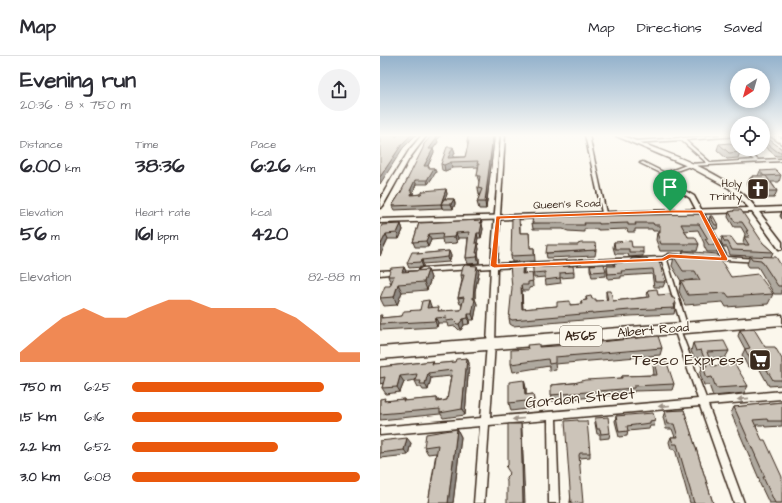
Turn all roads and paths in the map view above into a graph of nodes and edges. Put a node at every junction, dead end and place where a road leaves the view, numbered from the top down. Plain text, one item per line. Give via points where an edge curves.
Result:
1 (408, 156) edge
2 (502, 156) edge
3 (592, 156) edge
4 (667, 156) edge
5 (701, 156) edge
6 (751, 156) edge
7 (782, 160) edge
8 (757, 161) junction
9 (642, 162) dead end
10 (710, 164) junction
11 (689, 165) junction
12 (662, 179) dead end
13 (380, 206) edge
14 (782, 209) edge
15 (754, 210) junction
16 (700, 211) junction
17 (604, 213) junction
18 (498, 217) junction
19 (380, 220) edge
20 (782, 247) edge
21 (690, 257) edge
22 (704, 258) edge
23 (725, 259) junction
24 (664, 260) junction
25 (760, 261) edge
26 (494, 266) junction
27 (415, 271) edge
28 (401, 272) edge
29 (380, 273) edge
30 (782, 320) edge
31 (681, 328) junction
32 (491, 344) junction
33 (380, 353) edge
34 (782, 395) edge
35 (703, 402) junction
36 (552, 416) junction
37 (485, 421) junction
38 (380, 431) edge
39 (479, 503) edge
40 (554, 503) edge
41 (739, 503) edge

1 - 13 main road
2 - 18 street
3 - 17 street
4 - 11 main road
5 - 10 street
6 - 8 street
7 - 8 street
8 - 10 street
9 - 11 street via 665,174
10 - 11 street
11 - 15 main road via 731,187 742,195
12 - 16 street via 692,197
14 - 15 main road, Queen's Road
15 - 16 main road, Queen's Road
15 - 20 main road
16 - 17 main road, Queen's Road
16 - 23 street
17 - 18 main road, Queen's Road
18 - 19 main road, Queen's Road
18 - 26 street
21 - 24 street via 669,256
22 - 23 street
23 - 25 street
24 - 26 street
24 - 31 street
26 - 27 street
26 - 32 street
28 - 29 street
30 - 31 highway, Albert Road / A565
31 - 32 highway, Albert Road / A565
31 - 35 street
32 - 33 highway, Albert Road / A565
32 - 37 street
34 -> 35 street, Gordon Street
35 -> 36 street, Gordon Street
35 - 41 street
36 -> 37 street, Gordon Street
36 - 40 street
37 - 38 street, Gordon Street
37 - 39 street

